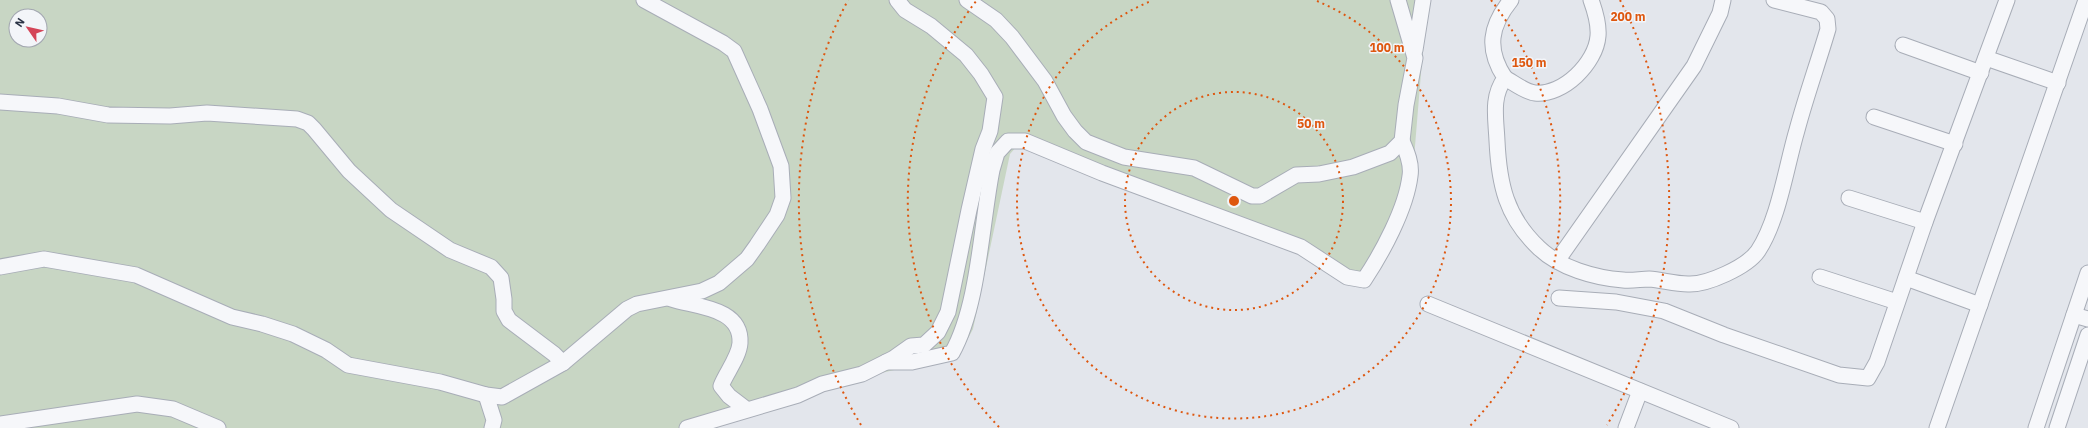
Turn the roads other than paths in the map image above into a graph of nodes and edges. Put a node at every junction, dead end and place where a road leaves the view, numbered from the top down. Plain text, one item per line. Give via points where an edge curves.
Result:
1 (632, 0) edge
2 (644, 0) edge
3 (967, 0) edge
4 (1398, 0) edge
5 (1423, 0) edge
6 (1510, 0) edge
7 (1591, 0) edge
8 (1722, 0) edge
9 (1774, 0) edge
10 (2007, 0) edge
11 (2086, 0) edge
12 (901, 5) edge
13 (700, 34) junction
14 (1903, 45) dead end
15 (1414, 58) junction
16 (1986, 58) junction
17 (1981, 73) junction
18 (1505, 78) junction
19 (2058, 83) junction
20 (0, 102) edge
21 (1874, 117) dead end
22 (1402, 141) junction
23 (1955, 144) junction
24 (1849, 198) dead end
25 (1925, 222) junction
26 (1558, 261) junction
27 (0, 267) edge
28 (2088, 273) edge
29 (1820, 277) dead end
30 (1906, 278) junction
31 (1559, 298) dead end
32 (671, 299) junction
33 (1897, 302) junction
34 (1428, 304) dead end
35 (1980, 305) junction
36 (2081, 317) edge
37 (2088, 336) edge
38 (886, 362) junction
39 (563, 363) junction
40 (1640, 391) junction
41 (2048, 392) junction
42 (486, 395) junction
43 (2067, 398) junction
44 (746, 409) junction
45 (0, 424) edge
46 (1708, 424) edge
47 (218, 428) edge
48 (492, 428) edge
49 (687, 428) edge
50 (1626, 428) edge
51 (1731, 428) edge
52 (1937, 428) edge
53 (2036, 428) edge
54 (2057, 428) edge

1 - 13 street via 673,26
2 - 13 street
3 - 22 street via 996,20 1012,37 1045,82 1064,116 1086,142 1124,157 1194,168 1252,196 1260,196 1296,175 1319,174 1354,167 1390,153
4 - 15 street
5 - 15 street
6 - 18 street via 1501,12 1493,38 1493,55
7 - 18 street via 1598,35 1596,46 1578,76 1561,88 1536,93
8 - 26 street via 1720,13 1694,66
9 - 26 street via 1822,12 1827,18 1828,29 1782,189 1758,252 1744,266 1691,284 1594,276
10 - 16 street
11 - 19 street
12 - 38 street via 966,55 995,98 990,131 969,210 948,312 938,332 924,345 912,346
13 - 32 street via 734,51 742,65 742,73 760,109 781,166 783,198 777,215 747,259 719,283 702,291
14 - 17 street
15 - 22 street
16 - 17 street
16 - 19 street
17 - 23 street
18 - 26 street via 1498,88 1495,110 1504,198 1532,241
19 - 35 street
20 - 39 street via 58,106 108,115 170,116 224,113 297,119 308,123 349,171 391,210 450,250 491,267 500,278 504,311 509,320
21 - 23 street
22 - 38 street via 1409,156 1410,176 1407,189 1392,229 1364,280 1347,277 1301,247 1102,173 1025,141 1008,142 997,153 992,170 972,291 958,342 952,353 912,362
23 - 25 street
24 - 25 street
25 - 30 street
27 - 42 street via 44,259 136,275 232,317 292,334 326,350 348,365 440,382
28 - 36 street
29 - 33 street
30 - 33 street
30 - 35 street
31 - 33 street via 1616,302 1664,311 1839,375 1868,378 1877,362
32 - 39 street via 637,304 627,309
32 - 44 street via 724,313 732,322 740,344 722,386 729,396
34 - 40 street
35 - 52 street
36 - 41 street
37 - 43 street
38 - 44 street via 862,374
39 - 42 street via 502,397
40 - 46 street
40 - 50 street
41 - 43 street
41 - 53 street
42 - 48 street via 494,420
43 - 54 street
44 - 49 street
45 - 47 street via 136,404 173,408
46 - 51 street

